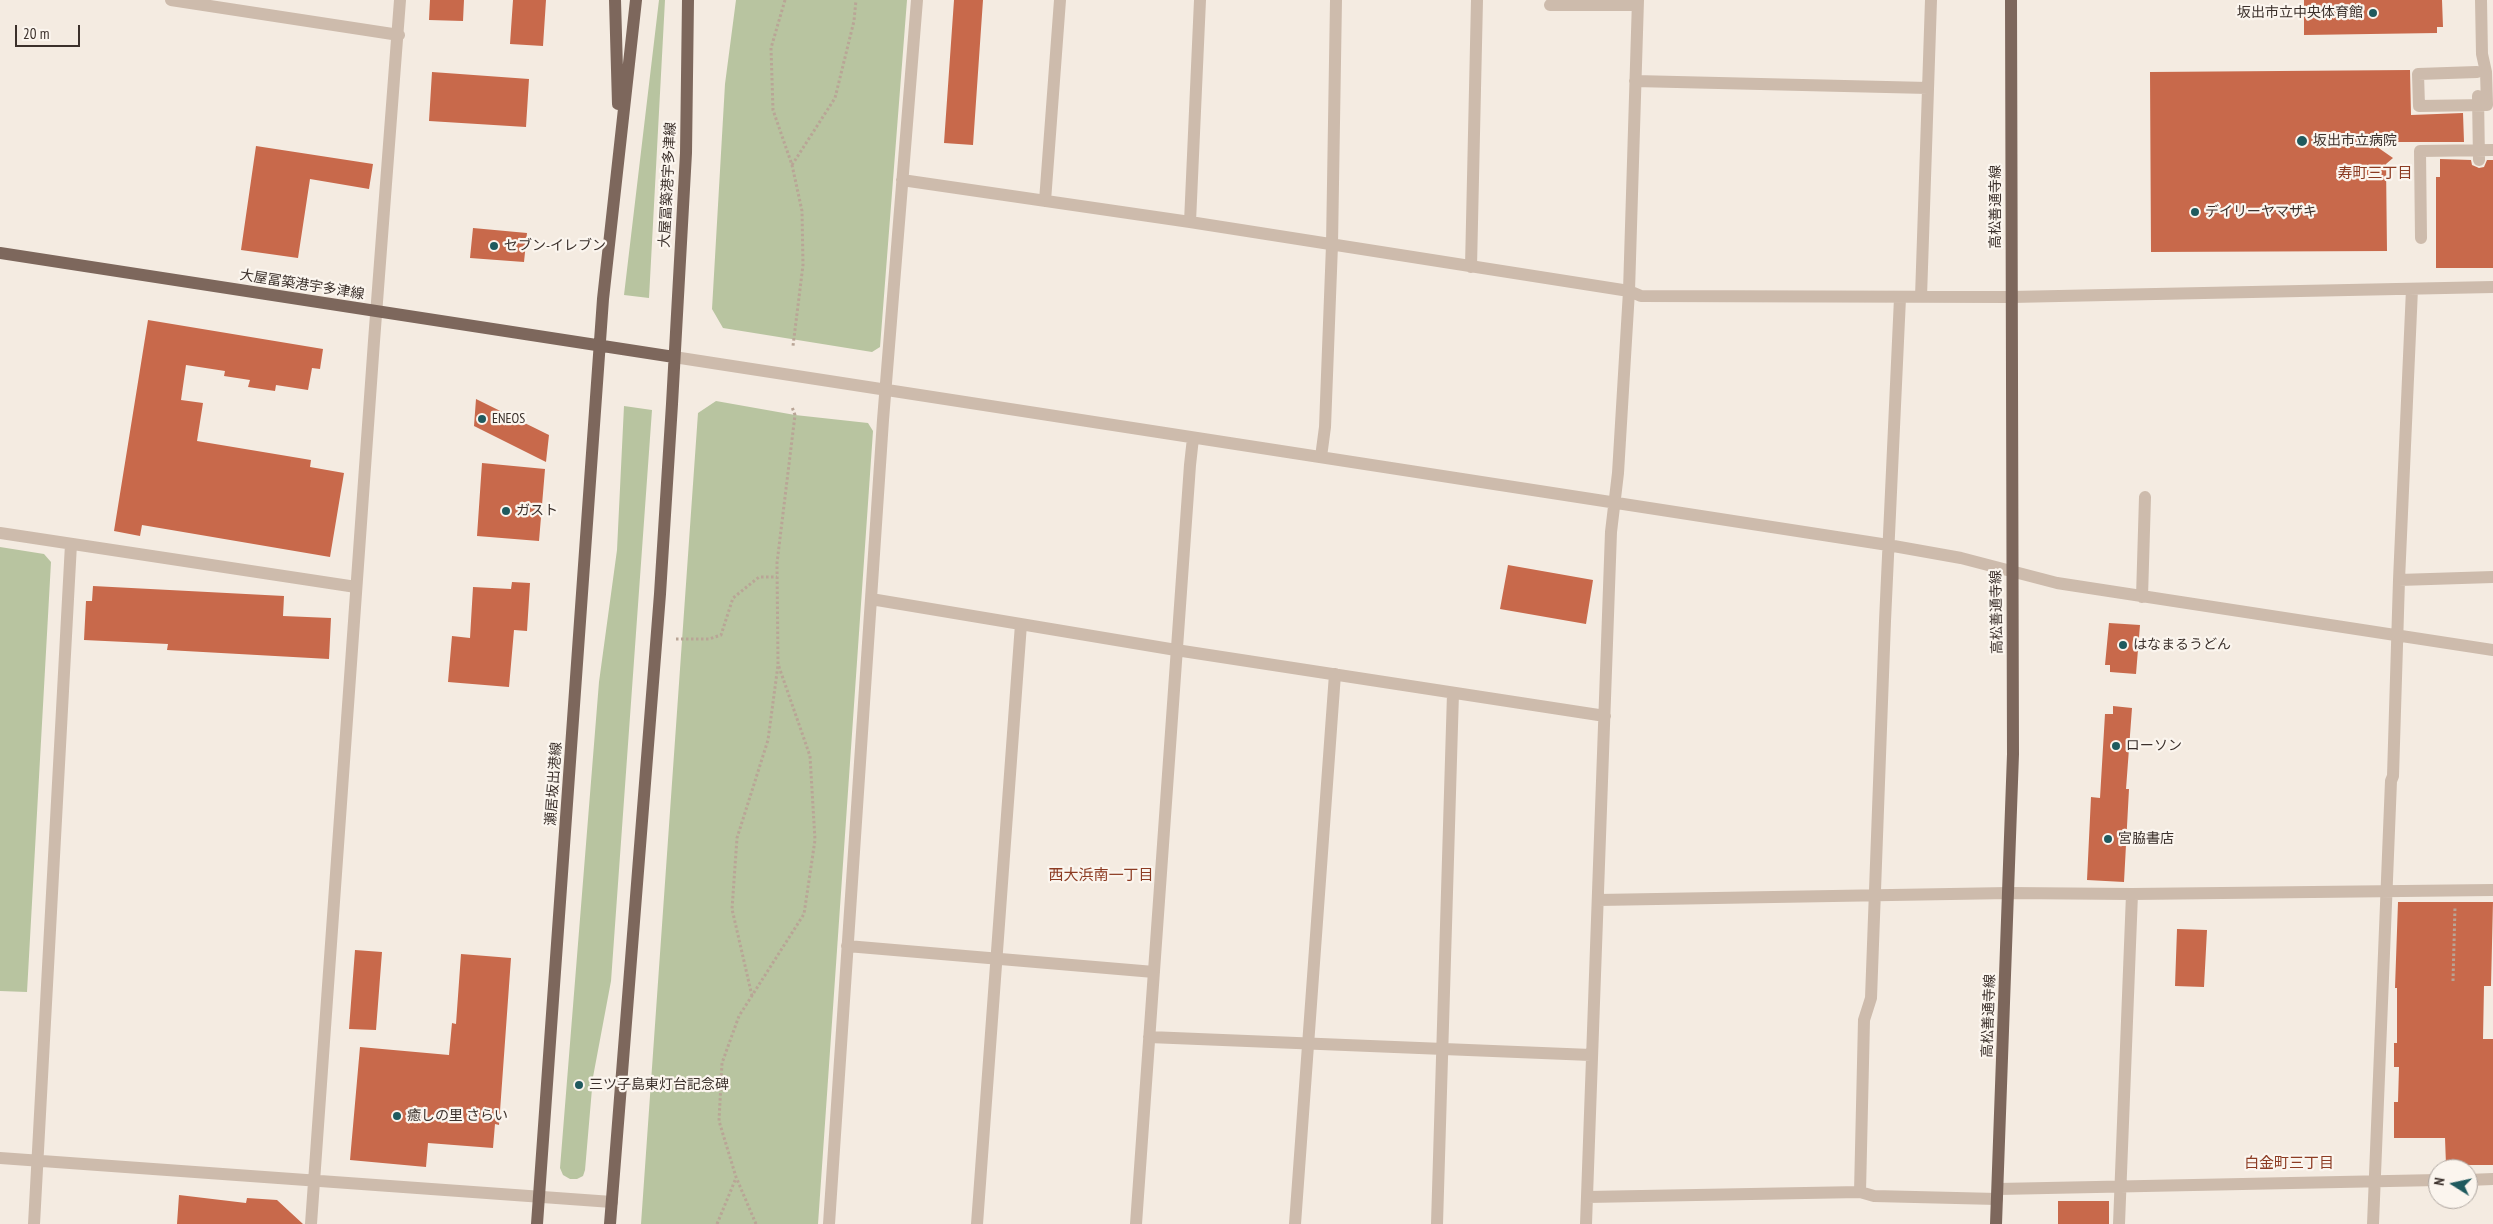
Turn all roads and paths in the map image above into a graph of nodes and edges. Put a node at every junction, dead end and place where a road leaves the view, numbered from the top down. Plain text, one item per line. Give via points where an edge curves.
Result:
1 (171, 0) edge
2 (400, 0) edge
3 (615, 0) edge
4 (636, 0) edge
5 (688, 0) edge
6 (785, 0) edge
7 (856, 0) edge
8 (917, 0) edge
9 (1060, 0) edge
10 (1200, 0) edge
11 (1336, 0) edge
12 (1476, 0) edge
13 (1931, 0) edge
14 (2011, 0) edge
15 (2481, 0) edge
16 (1637, 2) edge
17 (216, 3) edge
18 (1550, 6) dead end
19 (399, 35) junction
20 (2482, 54) junction
21 (2493, 71) edge
22 (2477, 72) junction
23 (1635, 81) junction
24 (1928, 88) junction
25 (2478, 105) junction
26 (619, 149) junction
27 (2493, 150) edge
28 (2479, 155) junction
29 (792, 165) junction
30 (902, 180) junction
31 (1045, 201) junction
32 (1190, 222) junction
33 (2422, 238) dead end
34 (1332, 245) junction
35 (0, 253) edge
36 (1472, 267) junction
37 (2493, 287) edge
38 (2412, 289) junction
39 (1629, 291) junction
40 (1921, 297) junction
41 (2011, 297) junction
42 (1900, 298) junction
43 (376, 312) junction
44 (600, 346) junction
45 (794, 346) dead end
46 (674, 357) junction
47 (885, 390) junction
48 (792, 407) dead end
49 (1194, 438) junction
50 (1321, 457) junction
51 (2145, 497) dead end
52 (1615, 502) junction
53 (0, 533) edge
54 (71, 544) junction
55 (1888, 545) junction
56 (2011, 571) junction
57 (777, 577) junction
58 (2493, 577) edge
59 (2398, 580) junction
60 (356, 587) junction
61 (2142, 597) junction
62 (871, 599) junction
63 (1021, 624) junction
64 (2398, 635) junction
65 (676, 640) dead end
66 (1176, 650) junction
67 (2493, 650) edge
68 (778, 664) junction
69 (1335, 674) junction
70 (1453, 692) junction
71 (1605, 716) junction
72 (2455, 890) junction
73 (2493, 890) edge
74 (2386, 891) junction
75 (2009, 893) junction
76 (2132, 894) junction
77 (1875, 896) junction
78 (1598, 900) junction
79 (847, 946) junction
80 (997, 959) junction
81 (1154, 972) junction
82 (2453, 981) dead end
83 (752, 996) junction
84 (1149, 1038) junction
85 (1308, 1044) junction
86 (1442, 1049) junction
87 (1592, 1055) junction
88 (0, 1158) edge
89 (37, 1160) junction
90 (736, 1178) junction
91 (2493, 1179) edge
92 (2428, 1180) edge
93 (2478, 1180) edge
94 (314, 1181) junction
95 (2376, 1181) junction
96 (2121, 1187) junction
97 (1860, 1192) junction
98 (1998, 1194) junction
99 (539, 1197) junction
100 (1586, 1197) junction
101 (612, 1202) junction
102 (34, 1224) edge
103 (311, 1224) edge
104 (537, 1224) edge
105 (610, 1224) edge
106 (717, 1224) edge
107 (756, 1224) edge
108 (829, 1224) edge
109 (978, 1224) edge
110 (1136, 1224) edge
111 (1295, 1224) edge
112 (1437, 1224) edge
113 (1586, 1224) edge
114 (1996, 1224) edge
115 (2119, 1224) edge
116 (2373, 1224) edge

1 - 17 street
2 - 19 street
3 - 26 main road
4 - 26 main road
5 - 46 main road, 大屋冨築港宇多津線 via 686,153
6 - 29 path via 771,48 773,110
7 - 29 path via 835,98
8 - 30 street
9 - 31 street
10 - 32 street
11 - 34 street
12 - 36 street
13 - 24 street
14 - 41 main road, 高松善通寺線
15 - 20 street
16 - 18 street
16 - 23 street
17 - 19 street
19 - 43 street
20 - 21 street
20 - 22 street
20 - 25 street via 2487,105
22 - 25 street
22 - 25 street via 2418,74 2418,82 2419,106
23 - 24 street
23 - 39 street
24 - 40 street
25 - 28 street
26 - 44 main road
27 - 28 street
28 - 33 street via 2420,151
29 - 45 path via 802,211 804,265
30 - 31 street
30 - 47 street
31 - 32 street
32 - 34 street
34 - 36 street
34 - 50 street
35 - 43 main road, 大屋冨築港宇多津線
36 - 39 street
37 - 38 street
38 - 41 street
38 - 59 street
39 - 42 street via 1641,296
39 - 52 street
40 - 41 street
40 - 42 street
41 - 56 main road, 高松善通寺線
42 - 55 street
43 - 44 main road, 大屋冨築港宇多津線
43 - 60 street
44 - 46 main road, 大屋冨築港宇多津線
44 - 99 main road, 瀬居坂出港線
46 - 47 street
46 - 101 main road via 660,594
47 - 49 street
47 - 62 street
48 - 57 path via 796,415
49 - 50 street
49 - 66 street
50 - 52 street
51 - 61 street
52 - 55 street
52 - 71 street via 1611,532
53 - 54 street
54 - 60 street
54 - 89 street
55 - 56 street
55 - 77 street
56 - 61 street
56 - 75 main road, 高松善通寺線
57 - 65 path via 759,577 733,598 721,635 709,639
57 - 68 path
58 - 59 street
59 - 64 street
60 - 94 street
61 - 64 street
62 - 63 street
62 - 79 street
63 - 66 street
63 - 80 street
64 - 67 street
64 - 74 street
66 - 69 street
66 - 81 street
68 - 83 path via 768,740 736,838 732,909
68 - 83 path via 810,756 815,840 804,914
69 - 70 street
69 - 85 street
70 - 71 street
70 - 86 street
71 - 78 street
72 - 73 street
72 - 74 street
72 - 82 path
74 - 76 street
74 - 95 street
75 - 76 street
75 - 77 street
75 - 98 main road, 高松善通寺線
76 - 96 street
77 - 78 street
77 - 97 street via 1871,998 1864,1020
78 - 87 street
79 - 80 street
79 - 108 street
80 - 81 street
80 - 109 street
81 - 84 street
83 - 90 path via 739,1016 722,1063 719,1121
84 - 85 street
84 - 110 street
85 - 86 street
85 - 111 street
86 - 87 street
86 - 112 street
87 - 100 street
88 - 89 street
89 - 94 street
89 - 102 street
90 - 106 path
90 - 107 path
91 - 93 street
92 - 95 street
94 - 99 street
94 - 103 street
95 - 96 street
95 - 116 street
96 - 98 street
96 - 115 street
97 - 98 street via 1874,1196
97 - 100 street
98 - 114 main road, 高松善通寺線
99 - 101 street
99 - 104 main road, 瀬居坂出港線
100 - 113 street
101 - 105 main road

